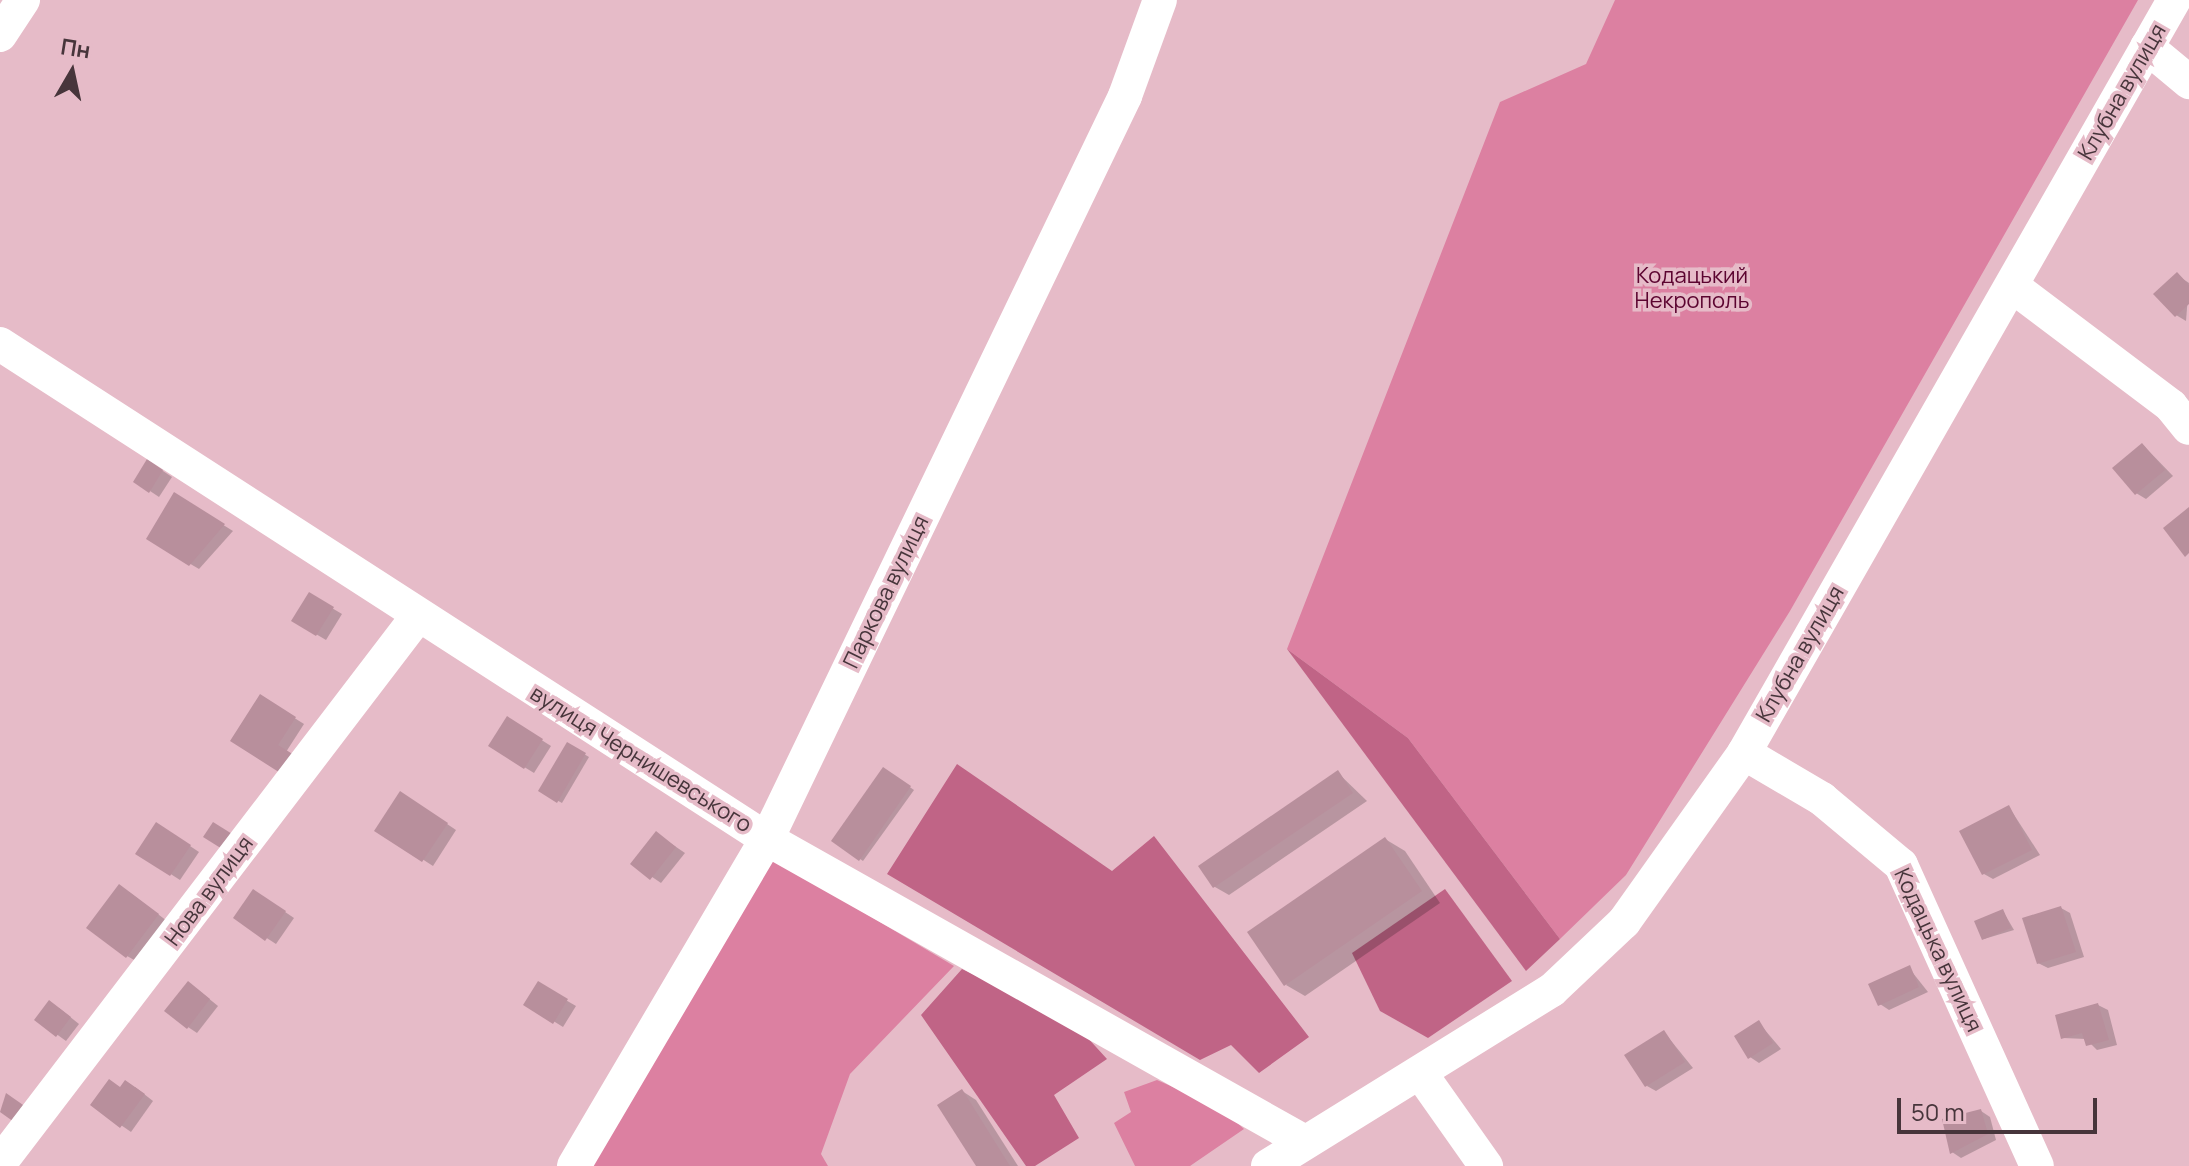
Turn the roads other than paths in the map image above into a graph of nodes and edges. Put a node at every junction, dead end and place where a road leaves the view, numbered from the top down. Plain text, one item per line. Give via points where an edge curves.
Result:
1 (23, 0) edge
2 (1160, 0) edge
3 (2174, 0) edge
4 (0, 35) edge
5 (2147, 47) junction
6 (2189, 82) edge
7 (2012, 286) junction
8 (0, 344) edge
9 (2189, 428) edge
10 (417, 617) junction
11 (1744, 753) junction
12 (767, 839) junction
13 (1421, 1074) junction
14 (1303, 1141) junction
15 (0, 1163) edge
16 (574, 1166) edge
17 (1268, 1166) edge
18 (1486, 1166) edge
19 (2037, 1166) edge

1 - 4 street
2 - 12 street, Паркова вулиця via 1125,96
3 - 5 street, Клубна вулиця
5 - 6 street
5 - 7 street, Клубна вулиця
7 - 9 street via 2171,406
7 - 11 street, Клубна вулиця
8 - 10 street, вулиця Чернишевського
10 - 12 street, вулиця Чернишевського
10 - 15 street, Нова вулиця
11 - 13 street, Клубна вулиця via 1624,922 1552,990
11 - 19 street, Кодацька вулиця via 1822,799 1901,865
12 - 14 street, вулиця Чернишевського
12 - 16 street, Паркова вулиця
13 - 14 street, Клубна вулиця
13 - 18 street
14 - 17 street, Клубна вулиця

